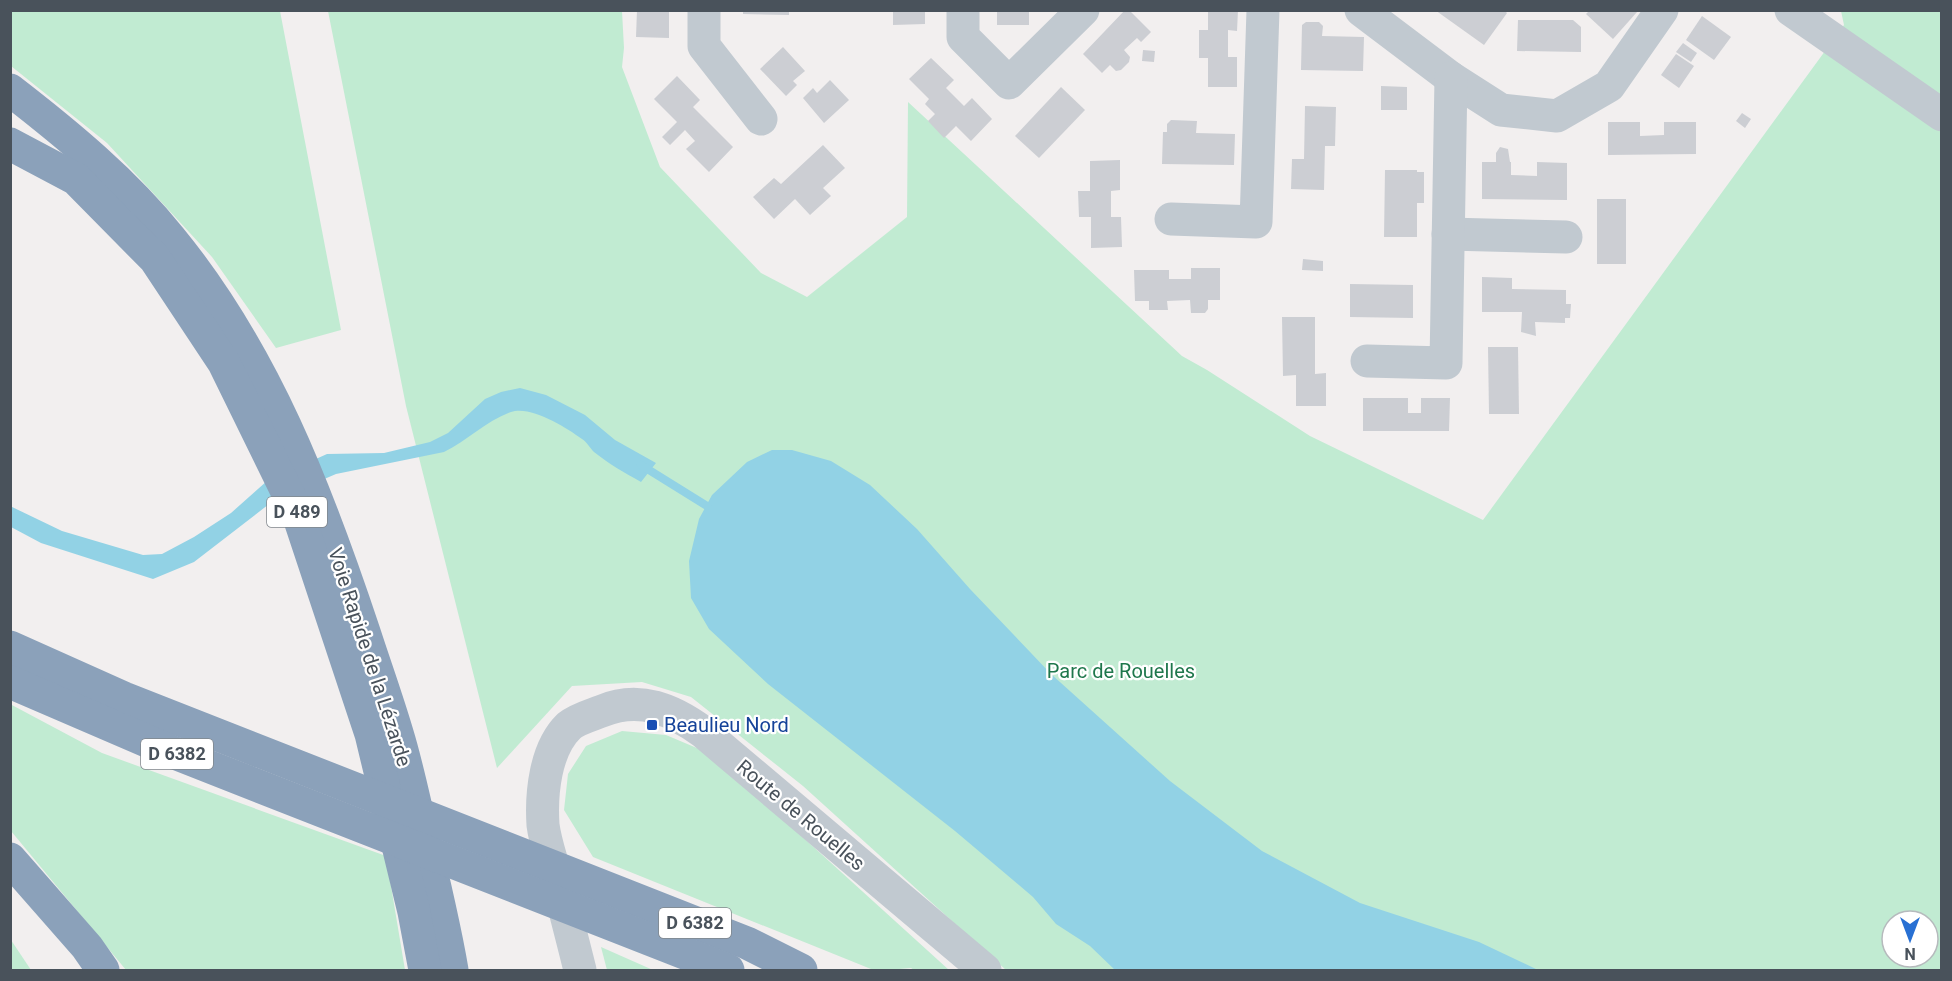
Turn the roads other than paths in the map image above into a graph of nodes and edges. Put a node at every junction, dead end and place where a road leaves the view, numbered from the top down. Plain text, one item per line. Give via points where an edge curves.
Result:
1 (704, 10) edge
2 (963, 10) edge
3 (1083, 10) edge
4 (1263, 10) edge
5 (1361, 10) edge
6 (1662, 10) edge
7 (1791, 10) edge
8 (1451, 78) junction
9 (10, 90) edge
10 (1941, 115) edge
11 (760, 119) dead end
12 (10, 144) edge
13 (1171, 219) dead end
14 (1448, 234) junction
15 (1566, 237) dead end
16 (1367, 361) dead end
17 (10, 629) edge
18 (10, 647) edge
19 (10, 682) edge
20 (124, 698) junction
21 (10, 859) edge
22 (103, 970) edge
23 (425, 970) edge
24 (452, 970) edge
25 (580, 970) edge
26 (728, 970) edge
27 (801, 970) edge
28 (985, 970) edge

1 - 11 street via 704,46
2 - 3 street via 963,36 1009,83
4 - 13 street via 1256,222
5 - 8 street
6 - 8 street via 1610,86 1557,116 1501,110
7 - 10 street
8 - 14 street
9 - 24 highway, Voie Rapide de la Lézarde / D 489 via 118,183 170,238 222,310 268,388 305,468 340,561 398,736 442,910
12 - 23 highway, Voie Rapide de la Lézarde / D 489 via 76,178 154,259 224,363 302,525 371,734
14 - 15 street
14 - 16 street via 1446,363
17 - 20 highway
18 - 20 highway, D 6382
19 - 26 highway, D 6382 via 177,754
20 - 27 highway, D 6382 via 747,944
21 - 22 highway
25 - 28 street, Route de Rouelles via 543,826 543,792 557,742 570,725 610,708 633,705 656,706 703,732

